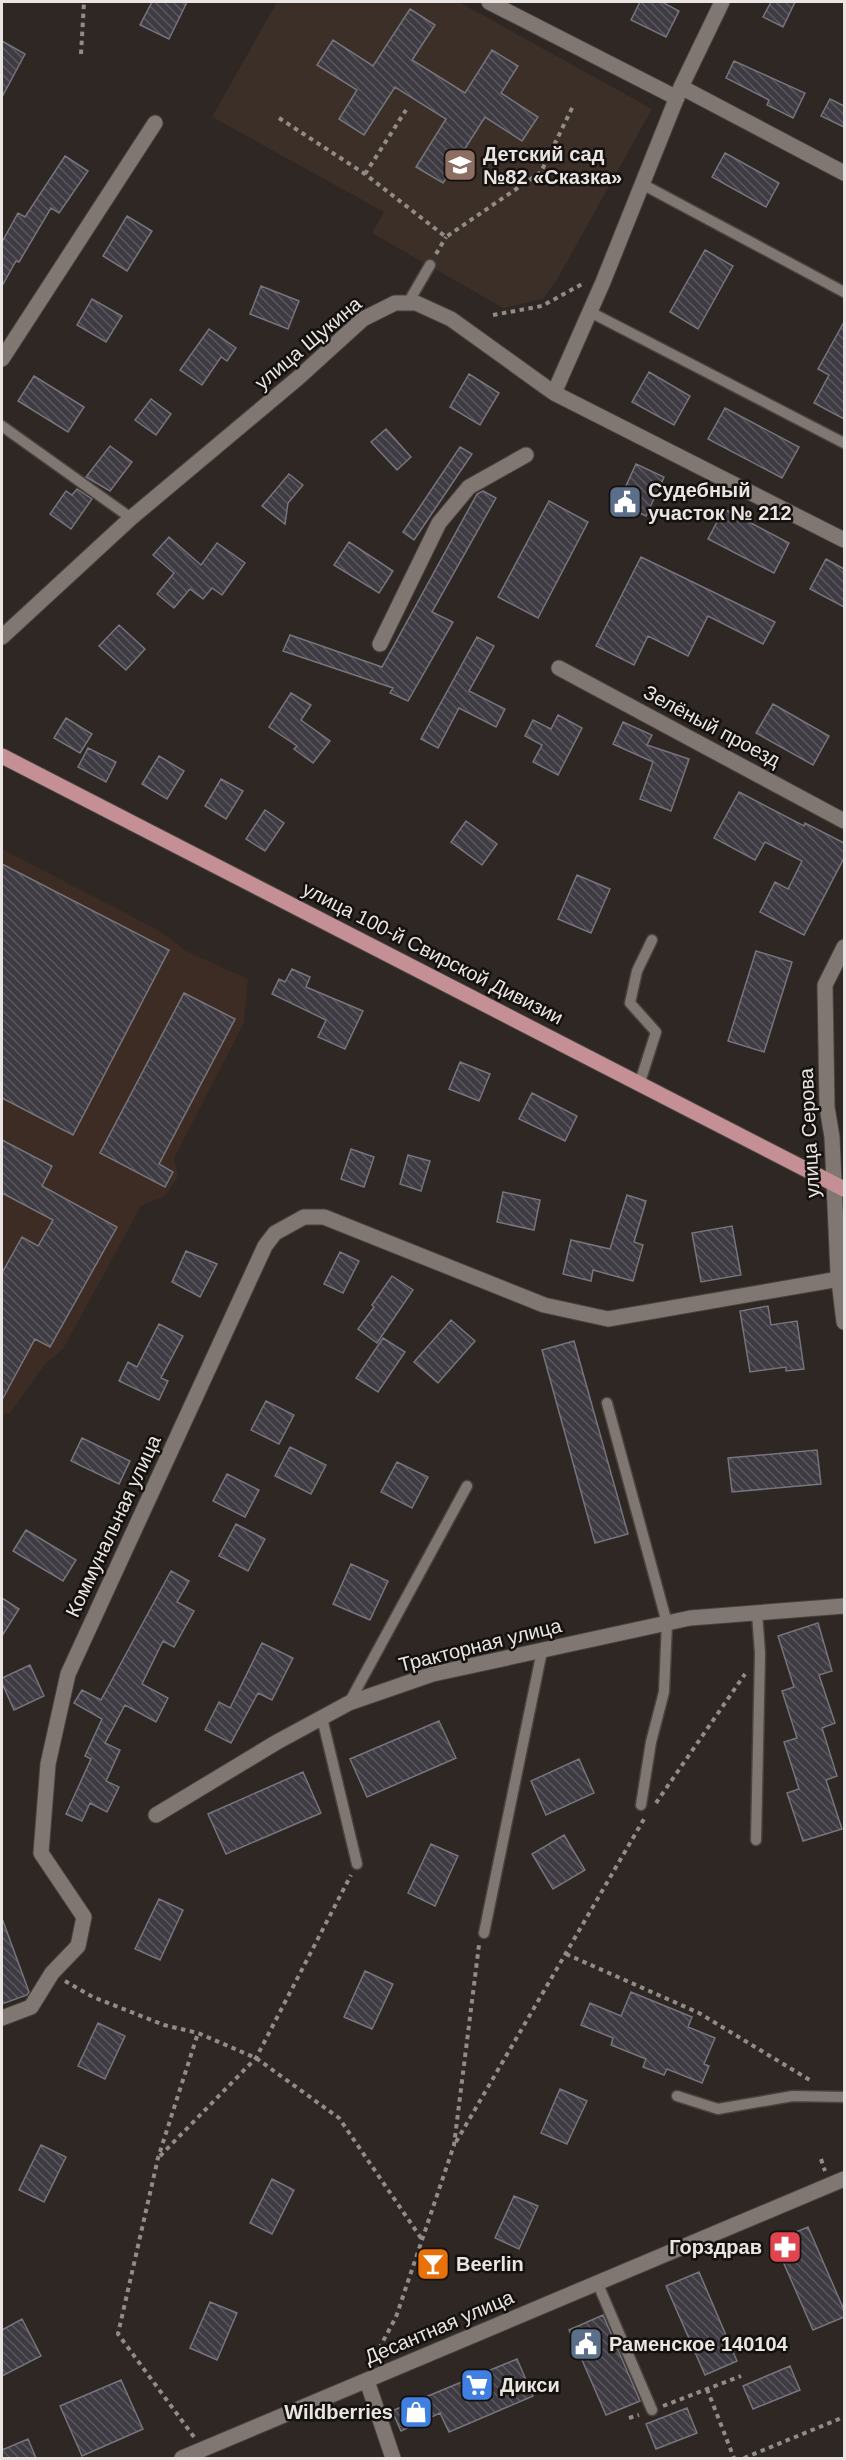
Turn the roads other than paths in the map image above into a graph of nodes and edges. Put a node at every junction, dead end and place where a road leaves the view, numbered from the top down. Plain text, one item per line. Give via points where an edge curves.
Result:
1 (489, 2) edge
2 (722, 2) edge
3 (679, 93) junction
4 (155, 123) dead end
5 (844, 173) edge
6 (642, 184) junction
7 (430, 265) dead end
8 (844, 292) edge
9 (408, 303) junction
10 (590, 312) junction
11 (2, 359) edge
12 (554, 393) junction
13 (2, 426) edge
14 (844, 443) edge
15 (526, 455) dead end
16 (131, 518) junction
17 (844, 540) edge
18 (2, 637) edge
19 (380, 644) dead end
20 (559, 668) dead end
21 (2, 756) edge
22 (844, 821) edge
23 (652, 940) dead end
24 (844, 947) edge
25 (640, 1082) junction
26 (838, 1136) edge
27 (839, 1186) edge
28 (839, 1279) junction
29 (844, 1322) edge
30 (607, 1403) dead end
31 (467, 1486) dead end
32 (844, 1606) edge
33 (758, 1613) junction
34 (667, 1623) junction
35 (542, 1651) junction
36 (349, 1703) junction
37 (322, 1718) junction
38 (641, 1805) dead end
39 (156, 1815) dead end
40 (756, 1840) dead end
41 (357, 1864) road end
42 (482, 1937) road end
43 (2, 2018) edge
44 (677, 2096) dead end
45 (842, 2097) edge
46 (844, 2179) edge
47 (597, 2282) junction
48 (367, 2380) junction
49 (652, 2410) road end
50 (182, 2458) edge
51 (393, 2458) edge

1 - 3 street
2 - 3 street
3 - 5 street
3 - 6 street
4 - 11 street
6 - 8 lane
6 - 10 street
7 - 9 lane
9 - 12 street via 451,319
9 - 16 street, улица Щукина via 395,303 363,319
10 - 12 street
10 - 14 lane
12 - 17 street
13 - 16 lane
15 - 19 street via 469,487 439,523
16 - 18 street, улица Щукина
20 - 22 street, Зелёный проезд
21 - 25 main road, улица 100-й Свирской Дивизии
23 - 25 lane via 637,971 630,1003 656,1032
24 - 26 street, улица Серова via 825,985 827,1107
25 - 27 main road, улица 100-й Свирской Дивизии
26 - 27 street, улица Серова
27 - 28 street, улица Серова
28 - 29 street, улица Серова
28 - 43 street, Коммунальная улица via 608,1319 544,1305 324,1217 304,1217 275,1233 68,1674 48,1764 41,1853 84,1917 78,1946 52,1973 31,2007
30 - 34 lane
31 - 36 lane
32 - 33 street, Тракторная улица
33 - 34 street, Тракторная улица
33 - 40 lane
34 - 35 street, Тракторная улица
34 - 38 lane via 664,1692
35 - 36 street, Тракторная улица via 433,1674
35 - 42 lane
36 - 37 street, Тракторная улица
37 - 39 street, Тракторная улица
37 - 41 lane
44 - 45 lane via 718,2109 793,2096
46 - 47 street, Десантная улица
47 - 48 street, Десантная улица
47 - 49 lane
48 - 50 street, Десантная улица
48 - 51 street

